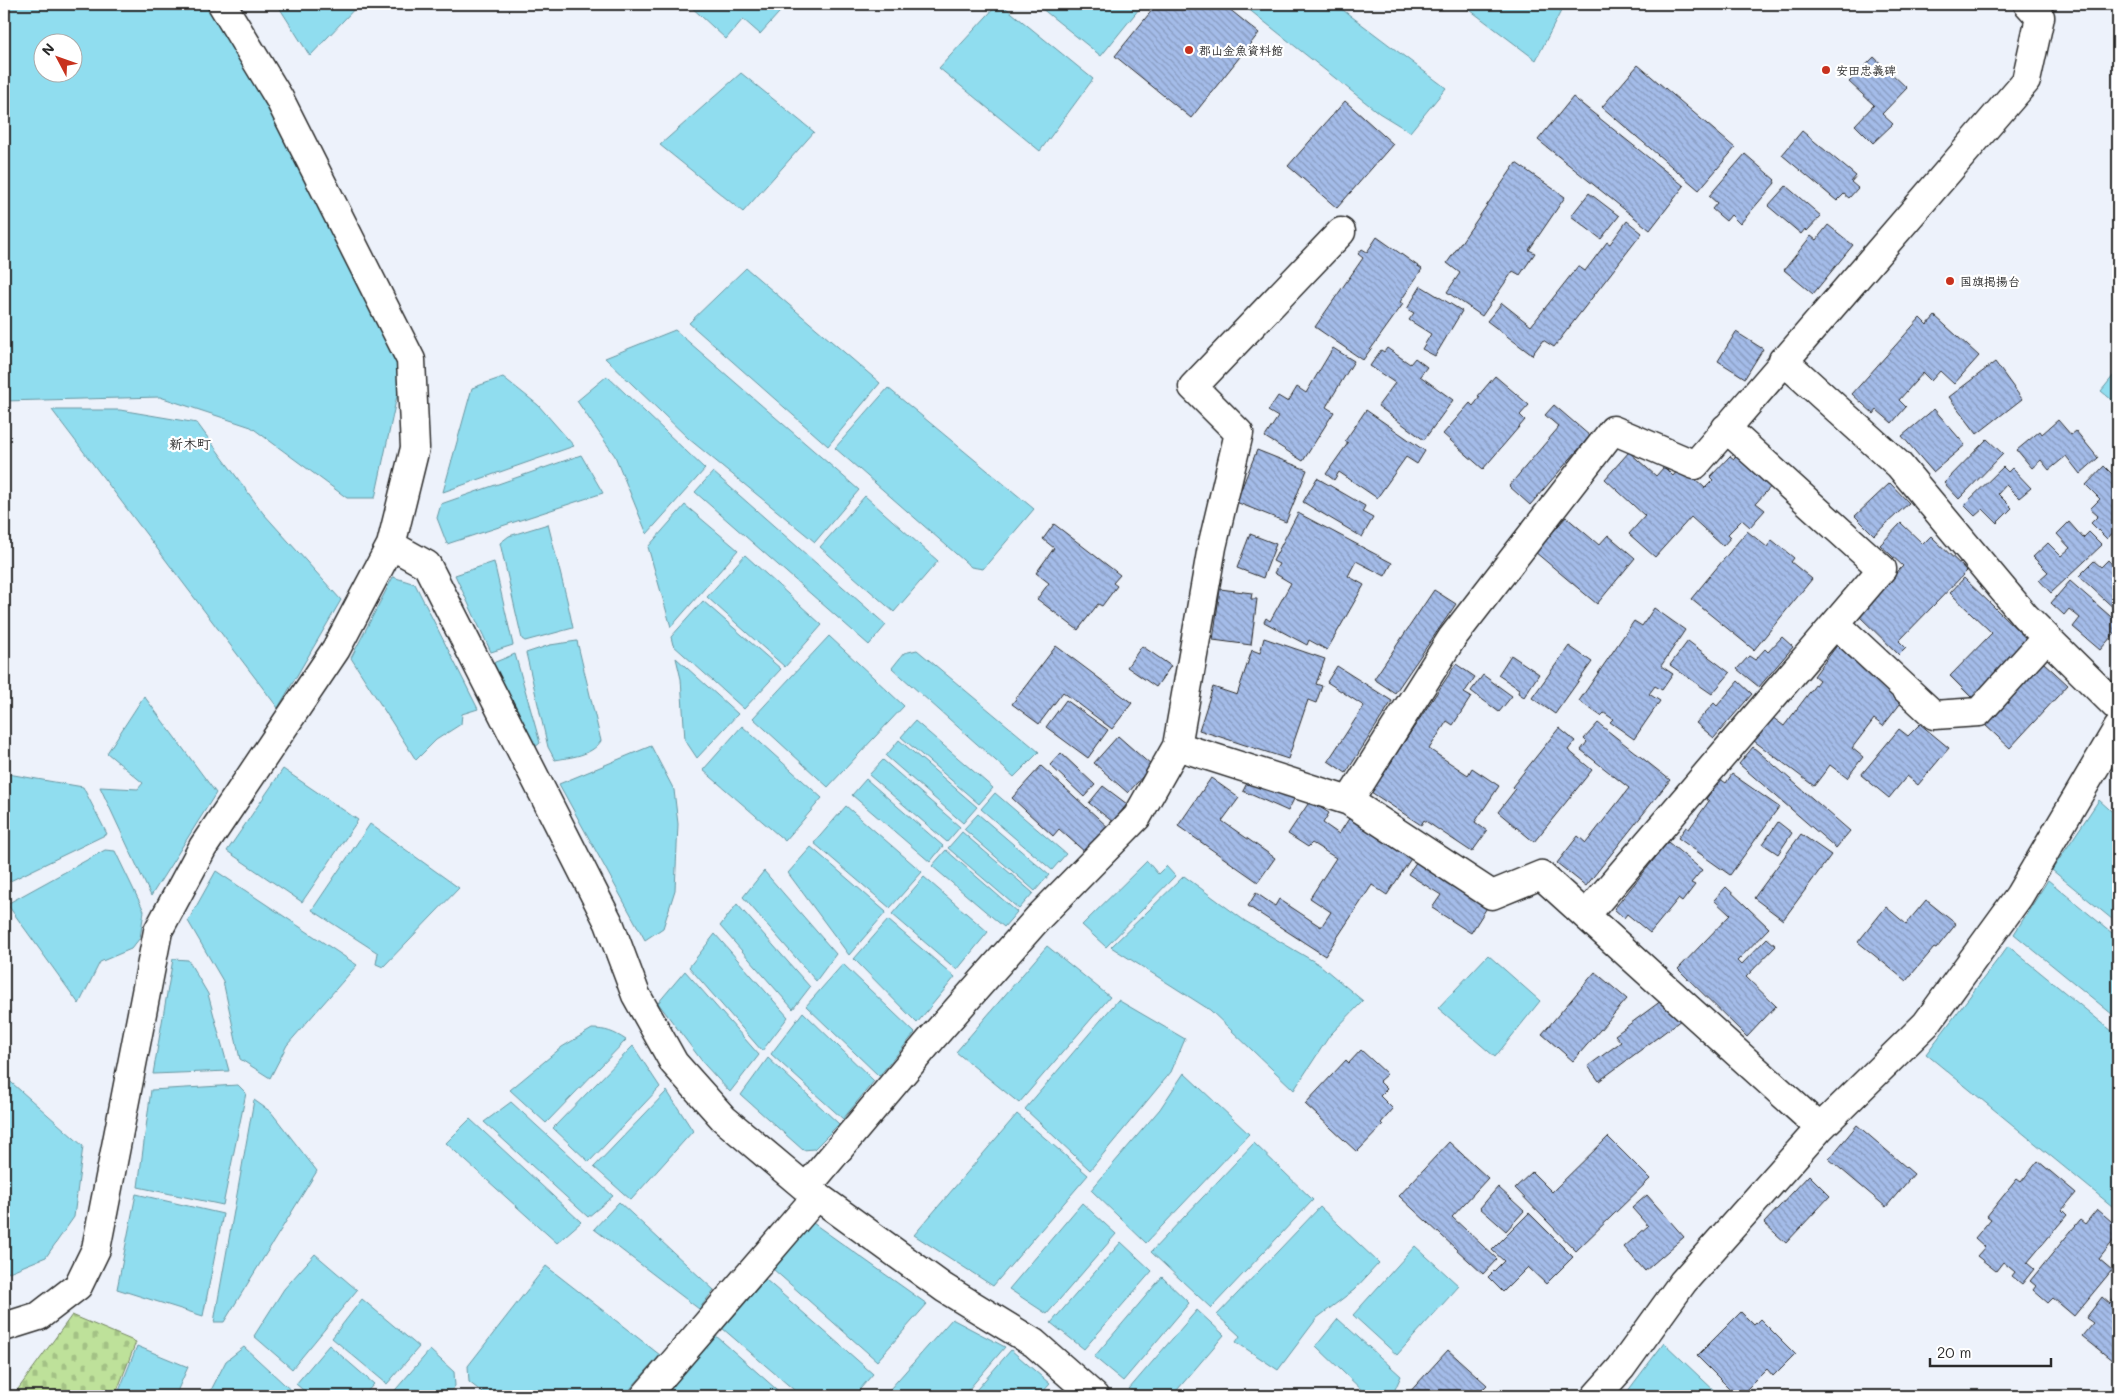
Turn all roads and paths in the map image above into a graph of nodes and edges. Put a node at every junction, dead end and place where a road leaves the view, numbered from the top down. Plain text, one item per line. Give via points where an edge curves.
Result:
1 (222, 4) edge
2 (2028, 4) edge
3 (1341, 232) dead end
4 (1783, 360) junction
5 (1726, 428) junction
6 (391, 545) junction
7 (1836, 624) junction
8 (2046, 638) junction
9 (2118, 708) edge
10 (2118, 728) edge
11 (1177, 746) junction
12 (1349, 801) junction
13 (1586, 915) junction
14 (1820, 1128) junction
15 (811, 1192) junction
16 (4, 1327) edge
17 (645, 1396) edge
18 (1094, 1396) edge
19 (1596, 1396) edge

1 - 6 street via 279,98 411,360 415,448
2 - 4 street via 2040,17 2026,81
3 - 11 street via 1193,387 1239,433 1212,547
4 - 5 street
4 - 8 street via 1899,465
5 - 7 street via 1882,569
5 - 12 street via 1695,465 1613,430 1452,638
6 - 15 street via 427,565 609,923 636,995 674,1063 724,1119
6 - 16 street via 336,649 203,846 158,931 96,1249 78,1286 39,1316
7 - 8 street via 1934,715 1980,712
7 - 13 street
8 - 9 street
10 - 14 street via 2019,896 1932,1016
11 - 12 street
11 - 15 street via 1137,817 1039,917 933,1037
12 - 13 street via 1492,895 1541,875
13 - 14 street
14 - 19 street via 1683,1282 1621,1368
15 - 17 street
15 - 18 street via 944,1288 1034,1343

